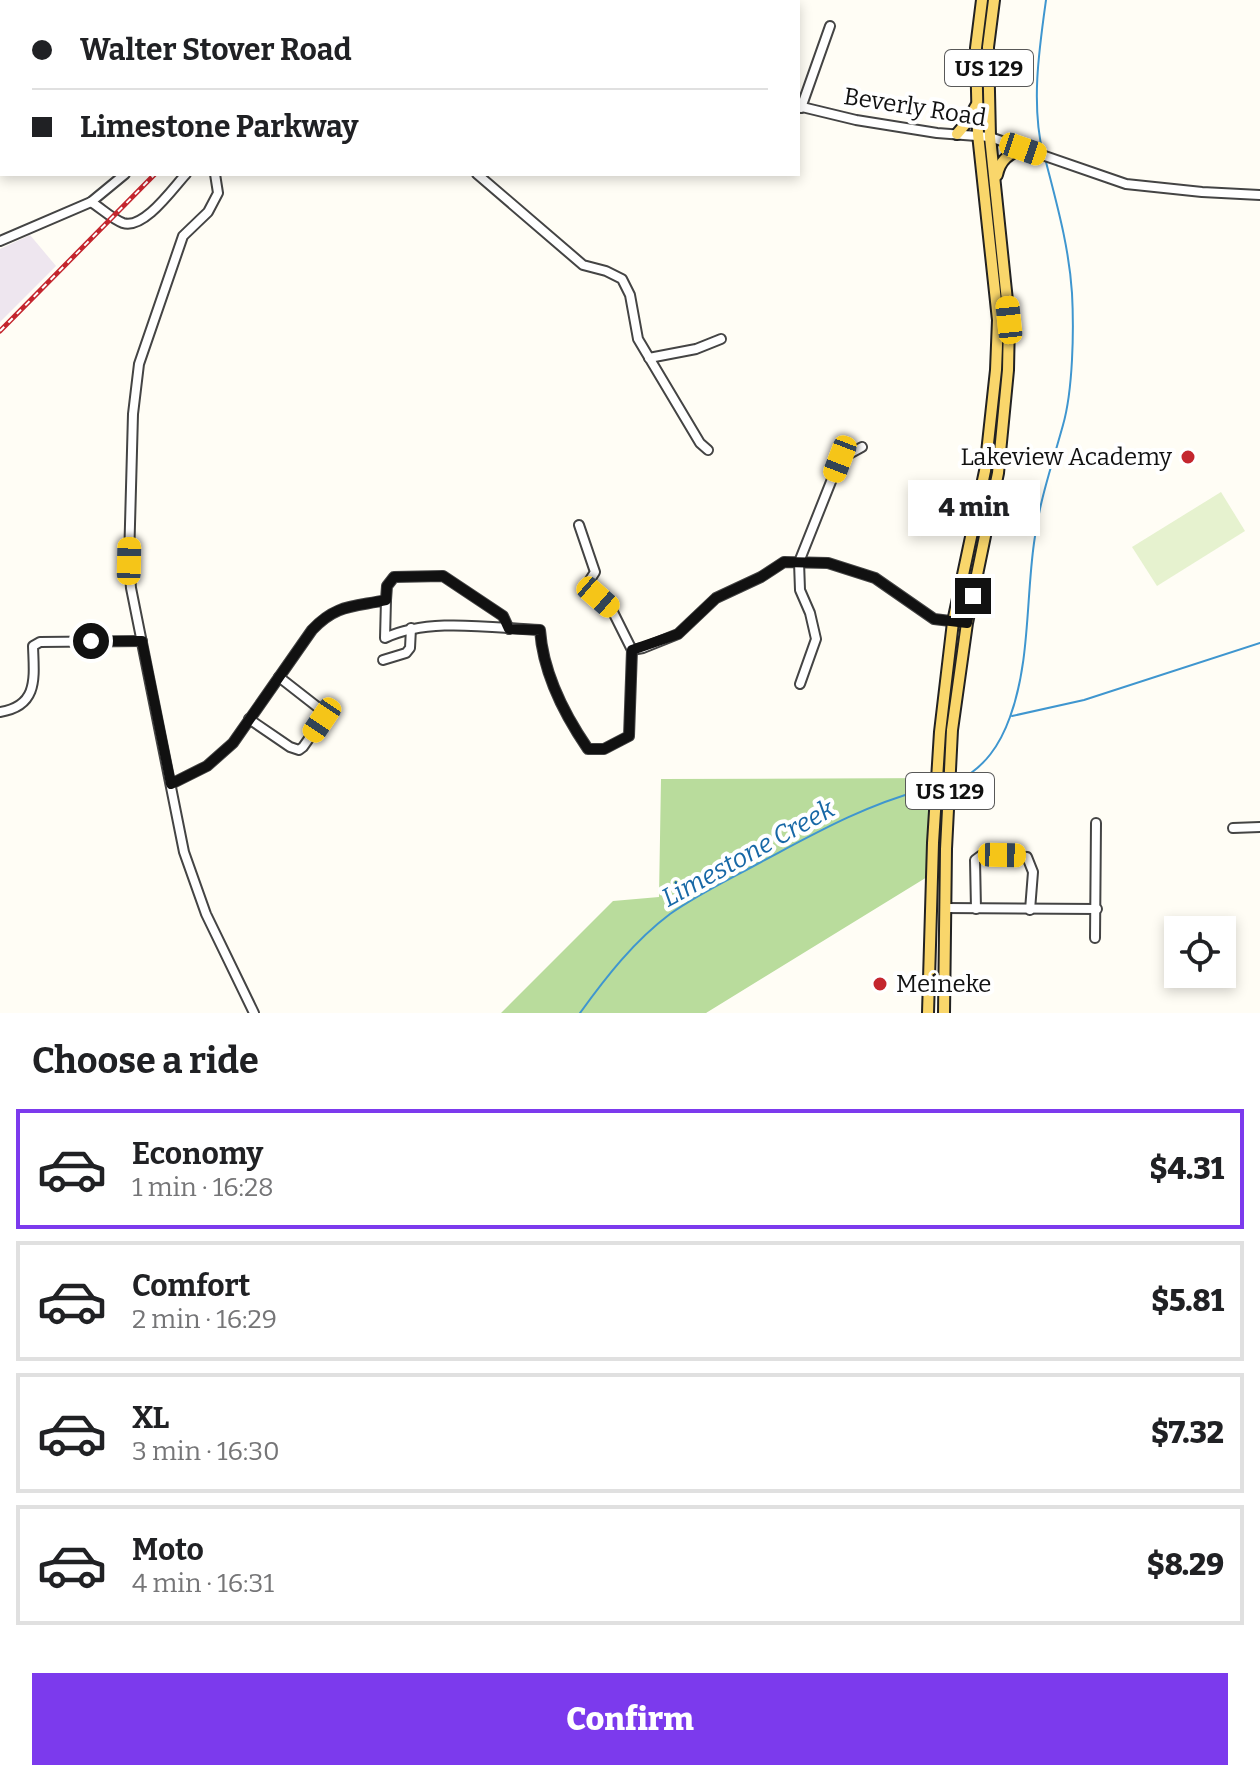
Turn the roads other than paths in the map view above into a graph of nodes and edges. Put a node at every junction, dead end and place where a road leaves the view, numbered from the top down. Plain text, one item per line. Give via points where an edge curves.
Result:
1 (982, 0) edge
2 (994, 0) edge
3 (830, 26) dead end
4 (977, 104) junction
5 (800, 107) edge
6 (957, 134) junction
7 (978, 134) junction
8 (990, 137) junction
9 (1023, 149) junction
10 (123, 176) edge
11 (184, 176) edge
12 (215, 176) edge
13 (479, 176) edge
14 (995, 185) junction
15 (1260, 195) edge
16 (91, 202) junction
17 (0, 241) edge
18 (721, 339) dead end
19 (649, 358) junction
20 (862, 447) dead end
21 (708, 450) dead end
22 (579, 525) dead end
23 (799, 562) junction
24 (381, 601) junction
25 (953, 622) junction
26 (967, 623) junction
27 (411, 628) junction
28 (509, 629) junction
29 (142, 641) junction
30 (632, 650) junction
31 (383, 660) dead end
32 (279, 677) junction
33 (800, 684) dead end
34 (0, 712) edge
35 (249, 719) junction
36 (171, 784) junction
37 (1096, 823) dead end
38 (1260, 827) edge
39 (1233, 828) dead end
40 (930, 908) junction
41 (945, 908) junction
42 (976, 909) junction
43 (1097, 909) junction
44 (1030, 910) junction
45 (1095, 938) dead end
46 (254, 1013) edge
47 (928, 1013) edge
48 (944, 1013) edge

1 - 4 main road, US 129
2 - 8 main road, US 129 via 988,47
3 - 5 street
4 - 6 main road
4 - 7 main road, US 129
5 - 6 street, Beverly Road
6 - 7 street, Beverly Road
7 - 8 street, Beverly Road
7 - 25 main road, US 129 via 998,320 996,370 985,471
8 - 9 street, Beverly Road
8 - 14 main road, US 129
9 - 14 main road via 1001,163
9 - 15 street, Beverly Road via 1126,184
10 - 16 street
11 - 16 street via 148,216 131,224
12 - 29 street via 213,206 183,236 176,251 134,392 129,561
13 - 19 street via 583,265 622,279 638,339
14 - 26 main road, US 129 via 1009,320 1008,370 998,473
16 - 17 street
18 - 19 street
19 - 21 street
20 - 23 street via 840,459
22 - 30 street via 595,572 586,586 611,608
23 - 25 street via 828,563 875,578 934,619
23 - 30 street via 784,562 716,598 678,634
23 - 33 street via 800,590 816,639
24 - 27 street via 385,638
24 - 28 street via 394,577 443,576 503,616
24 - 32 street via 353,604 324,617
25 - 26 street
25 - 40 main road, US 129 via 936,778
26 - 41 main road, US 129 via 952,730
27 - 28 street
27 - 31 street via 406,653
28 - 30 street via 540,630 549,674 588,749 604,749 629,736
29 - 34 street via 40,642 33,646 30,695 20,706
29 - 36 street
32 - 35 street
32 - 35 street via 320,709 322,720 303,747 290,747
35 - 36 street via 233,743 207,766
36 - 46 street via 184,852 206,914
37 - 43 street
38 - 39 street
40 - 41 main road
40 - 47 main road, US 129
41 - 42 street
41 - 48 main road, US 129
42 - 44 street
42 - 44 street via 975,860 983,854 1027,857 1033,872
43 - 44 street
43 - 45 street

